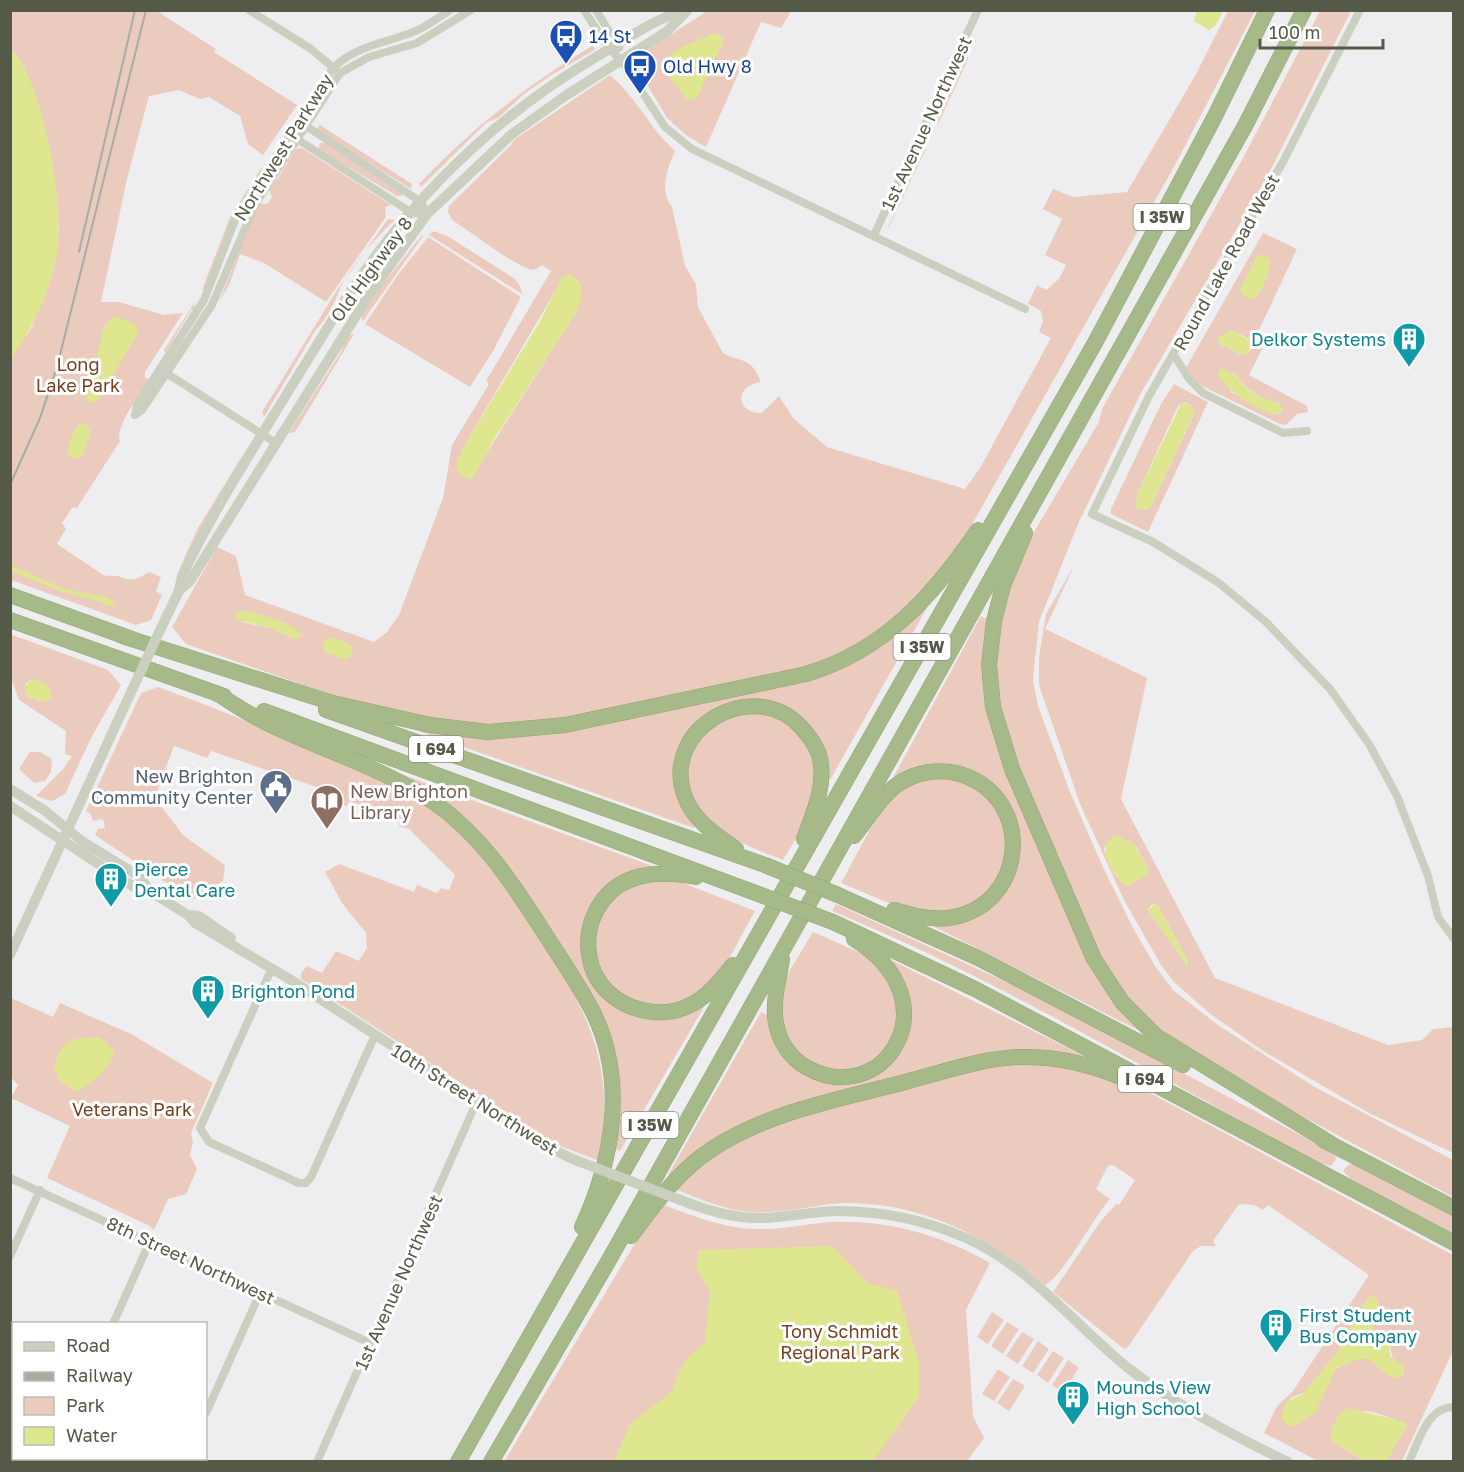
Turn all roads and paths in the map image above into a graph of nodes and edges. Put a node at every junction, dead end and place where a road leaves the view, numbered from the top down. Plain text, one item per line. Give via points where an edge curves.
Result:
1 (249, 10) edge
2 (471, 10) edge
3 (584, 10) edge
4 (596, 10) edge
5 (686, 10) edge
6 (978, 10) edge
7 (1267, 10) edge
8 (1304, 10) edge
9 (1360, 10) edge
10 (447, 12) edge
11 (450, 24) junction
12 (613, 46) junction
13 (621, 60) junction
14 (336, 71) junction
15 (306, 126) junction
16 (295, 128) junction
17 (297, 139) junction
18 (421, 202) junction
19 (412, 213) junction
20 (428, 214) junction
21 (874, 235) junction
22 (1025, 309) dead end
23 (1174, 355) junction
24 (1110, 364) junction
25 (163, 371) junction
26 (1058, 407) junction
27 (1307, 431) dead end
28 (262, 434) junction
29 (276, 443) junction
30 (179, 591) junction
31 (10, 595) edge
32 (10, 620) edge
33 (122, 636) junction
34 (216, 693) junction
35 (10, 789) edge
36 (10, 806) edge
37 (67, 830) junction
38 (62, 841) junction
39 (751, 859) junction
40 (831, 864) junction
41 (728, 882) junction
42 (786, 886) junction
43 (151, 892) junction
44 (859, 904) junction
45 (770, 914) junction
46 (833, 922) junction
47 (1454, 939) edge
48 (783, 949) junction
49 (10, 955) edge
50 (272, 968) junction
51 (375, 1035) junction
52 (477, 1101) junction
53 (1210, 1114) junction
54 (1330, 1143) junction
55 (10, 1178) edge
56 (40, 1190) junction
57 (1454, 1208) edge
58 (150, 1241) junction
59 (1454, 1243) edge
60 (10, 1256) edge
61 (609, 1260) junction
62 (260, 1293) junction
63 (113, 1322) edge
64 (529, 1335) junction
65 (370, 1343) junction
66 (1454, 1407) edge
67 (207, 1411) edge
68 (318, 1461) edge
69 (458, 1461) edge
70 (491, 1461) edge
71 (1288, 1461) edge
72 (1409, 1461) edge

1 - 14 street via 311,49
2 - 11 street, Northwest Parkway
3 - 12 street
4 - 12 street
5 - 12 street, Old Highway 8 via 657,19
5 - 13 street, Old Highway 8 via 666,32
6 - 21 street, 1st Avenue Northwest
7 - 26 highway, I 35W via 1214,118
8 - 24 highway, I 35W via 1246,124
9 - 23 street, Round Lake Road West via 1289,150
10 - 11 street, Northwest Parkway
10 - 14 street, Northwest Parkway via 421,28 343,58
11 - 14 street, Northwest Parkway via 417,43
12 - 13 street
12 - 18 street, Old Highway 8 via 511,114
13 - 20 street, Old Highway 8 via 512,134
13 - 21 street via 653,112 679,141
14 - 15 street, Northwest Parkway
14 - 16 street, Northwest Parkway
15 - 16 street
15 - 17 street, Northwest Parkway
15 - 18 street
16 - 17 street
16 - 25 street, Northwest Parkway via 236,220 208,293
17 - 19 street
17 - 25 street, Northwest Parkway via 256,203 212,305
18 - 19 street, Old Highway 8
18 - 20 street
19 - 20 street
19 - 28 street, Old Highway 8 via 357,283
20 - 29 street, Old Highway 8 via 369,295
21 - 22 street
23 - 27 street via 1203,393 1283,433
23 - 47 street, Round Lake Road West via 1149,396 1092,513 1153,542 1219,583 1274,629 1330,689 1369,744 1397,796 1428,876 1438,916
24 - 40 highway, I 35W
24 - 54 highway via 1025,534 999,598 989,665 996,724 1085,940 1122,1002 1145,1027 1175,1050
25 - 25 street, Northwest Parkway via 137,405 135,415 142,410
25 - 28 street
26 - 33 highway via 976,533 918,607 882,639 806,674 565,725 488,732 430,725 333,703
26 - 42 highway, I 35W
28 - 29 street
28 - 30 street, Old Highway 8 via 193,552
29 - 30 street, Old Highway 8 via 190,581
30 - 37 street, Old Highway 8, bridge
31 - 33 highway, I 694
32 - 34 highway, I 694
33 - 39 highway, I 694
34 - 41 highway, I 694
34 - 64 highway via 263,721 408,787 458,821 514,885 593,1013 605,1043 611,1081 609,1149 585,1220
35 - 37 street, 10th Street Northwest
36 - 38 street, 10th Street Northwest
37 - 38 street, Old Highway 8
37 - 43 street, 10th Street Northwest via 139,876
38 - 43 street, 10th Street Northwest via 137,889
38 - 49 street, Old Highway 8
39 - 42 highway via 695,814 685,798 681,771 687,748 703,725 723,712 749,706 785,714 810,737 820,758 818,799
39 - 44 highway, I 694, bridge
40 - 44 highway via 891,790 918,775 944,771 967,777 988,790 1004,809 1012,831 1012,854 1005,878 983,903 960,915 941,918
40 - 48 highway, I 35W
41 - 45 highway via 657,873 635,876 616,886 600,903 589,931 592,967 603,986 615,998 640,1010 667,1012 687,1007 720,980
41 - 46 highway, I 694, bridge
42 - 45 highway, I 35W
43 - 50 street, 10th Street Northwest
44 - 54 highway, I 694 via 1012,975
45 - 64 highway, I 35W
46 - 48 highway via 880,958 903,995 905,1013 899,1040 884,1060 871,1069 845,1076 826,1075 801,1064 788,1051 777,1030 775,1013
46 - 53 highway, I 694 via 958,980
48 - 61 highway, I 35W
50 - 51 street, 10th Street Northwest
50 - 51 street via 200,1128 209,1142 306,1183
51 - 52 street, 10th Street Northwest
52 - 65 street, 1st Avenue Northwest
52 - 71 street, 10th Street Northwest, bridge via 575,1160 719,1213 754,1218 836,1211 879,1213 926,1223 967,1239 1008,1264 1122,1362 1175,1401
53 - 59 highway, I 694
53 - 61 highway via 1101,1070 1060,1060 1010,1058 960,1067 811,1107 735,1135 702,1156 677,1179
54 - 57 highway, I 694
55 - 56 street, 8th Street Northwest
56 - 58 street, 8th Street Northwest
56 - 60 street
58 - 62 street, 8th Street Northwest
58 - 63 street
61 - 70 highway, I 35W
62 - 65 street, 8th Street Northwest
62 - 67 street
64 - 69 highway, I 35W
65 - 68 street, 1st Avenue Northwest
66 - 72 street via 1442,1408 1432,1415

